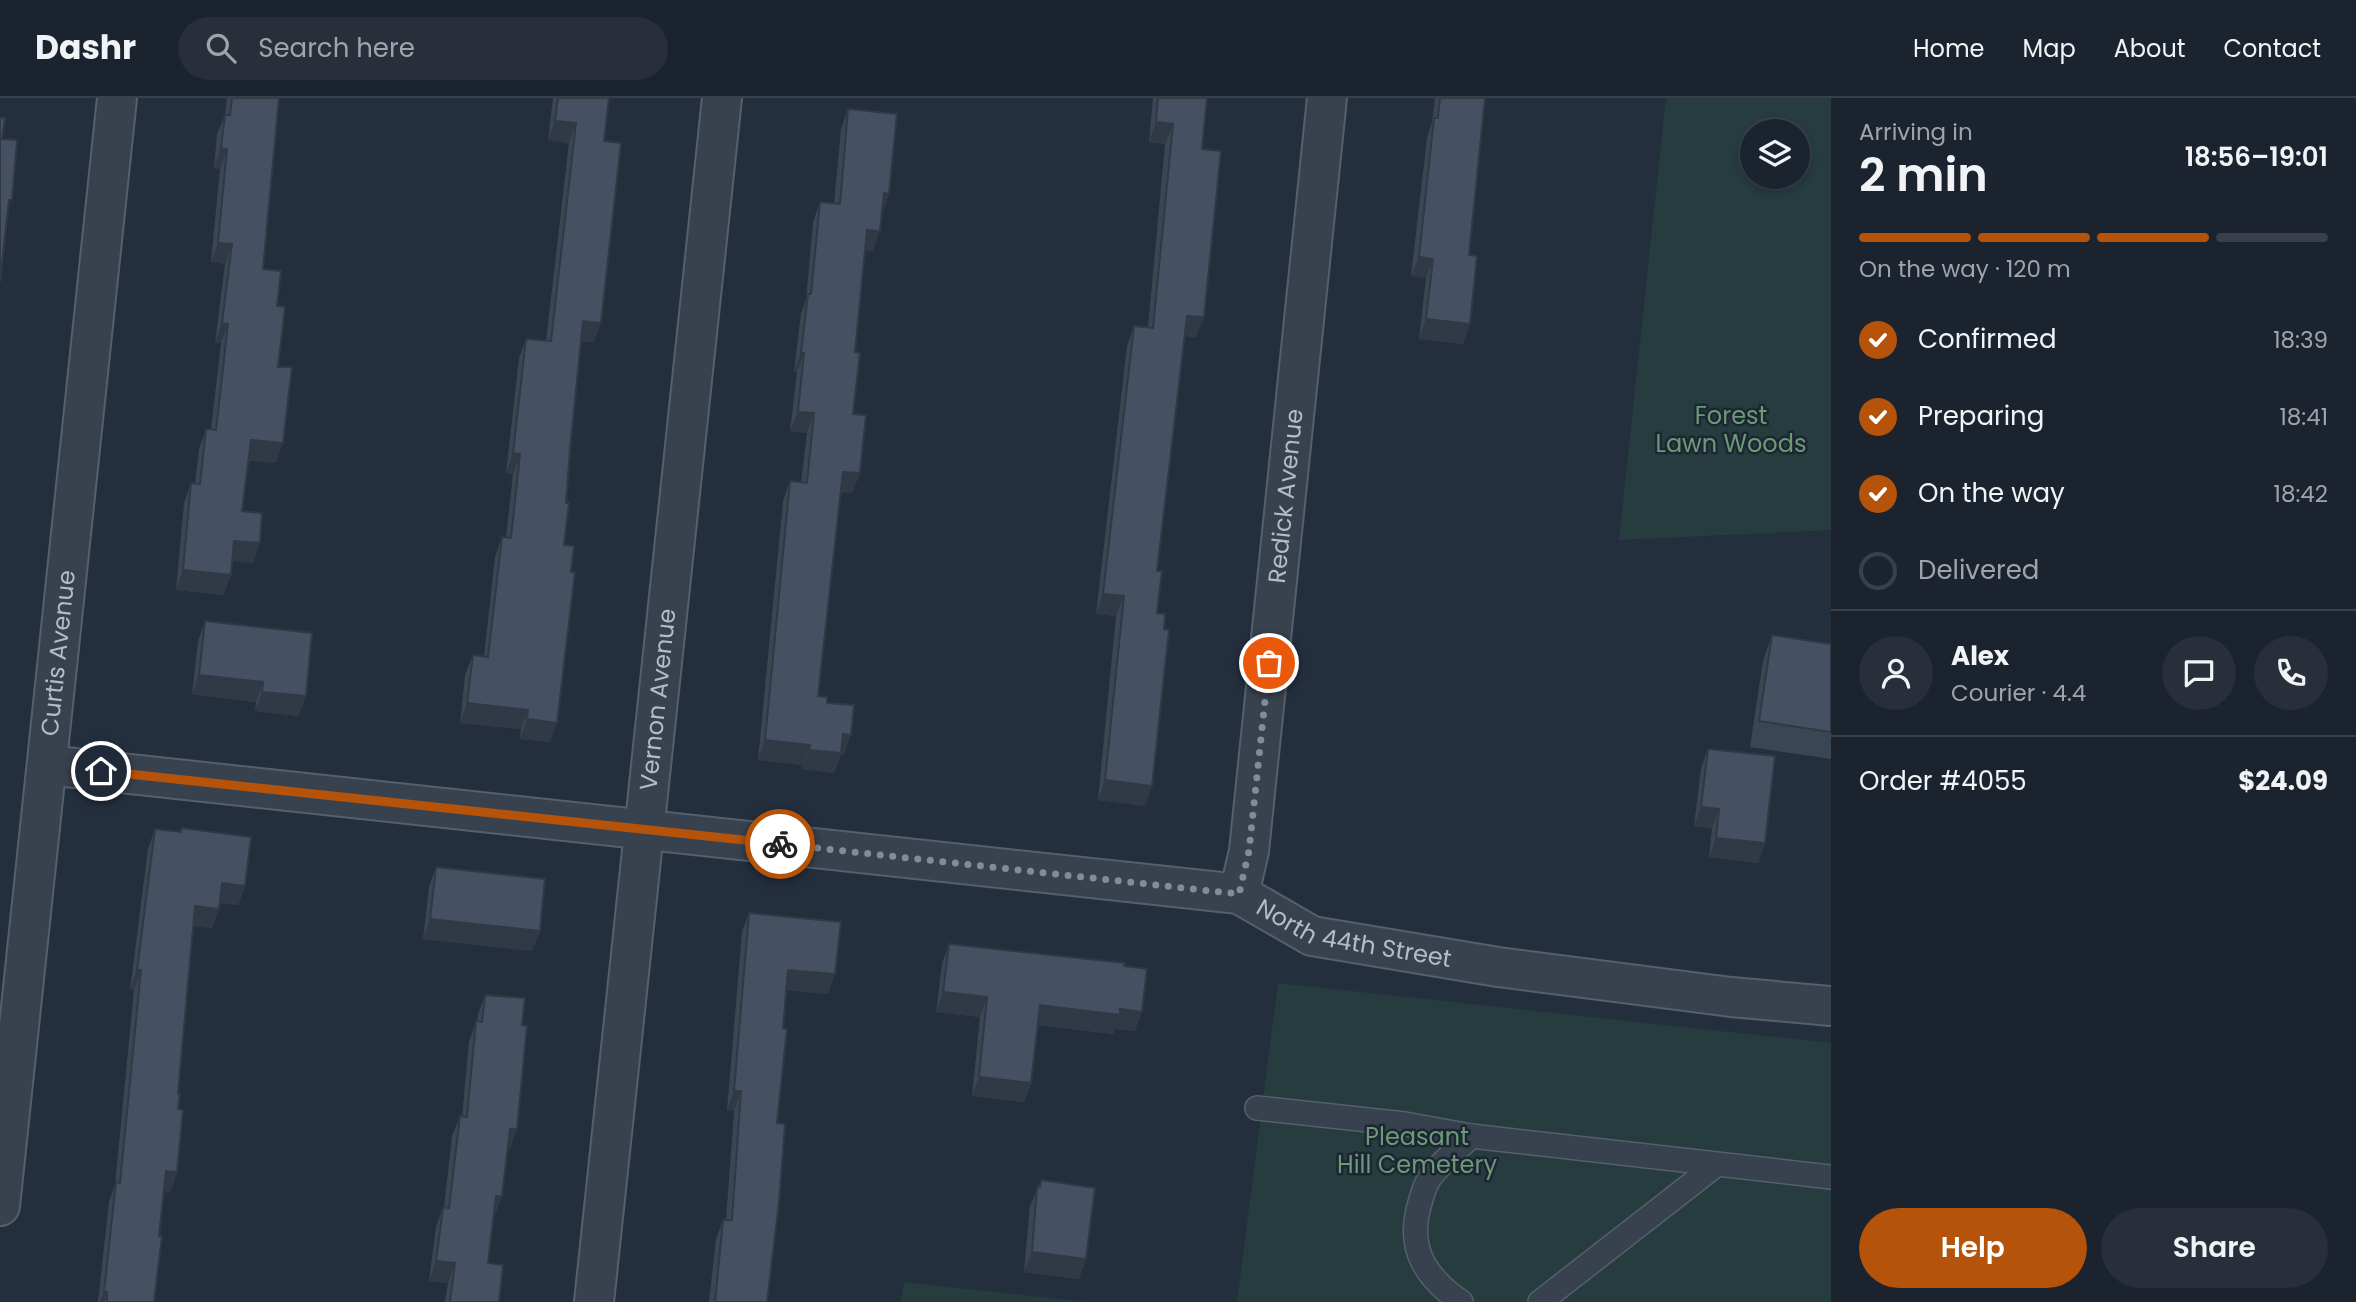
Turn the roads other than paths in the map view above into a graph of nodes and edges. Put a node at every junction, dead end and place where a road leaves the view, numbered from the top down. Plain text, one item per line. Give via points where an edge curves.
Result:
1 (117, 98) edge
2 (722, 98) edge
3 (1327, 98) edge
4 (47, 765) junction
5 (645, 830) junction
6 (1239, 894) junction
7 (1831, 1006) edge
8 (1257, 1108) dead end
9 (1471, 1136) junction
10 (1716, 1165) junction
11 (1831, 1177) edge
12 (0, 1206) edge
13 (594, 1302) edge
14 (1461, 1302) edge
15 (1540, 1302) edge

1 - 4 street, Curtis Avenue
2 - 5 street, Vernon Avenue
3 - 6 street, Redick Avenue via 1249,851
4 - 5 street, North 44th Street
4 - 12 street, Curtis Avenue
5 - 6 street, North 44th Street
5 - 13 street, Vernon Avenue
6 - 7 street, North 44th Street via 1312,936 1498,967
8 - 9 lane
9 - 10 lane
9 - 14 lane via 1430,1178 1415,1222 1415,1241 1426,1268
10 - 11 lane
10 - 15 lane

